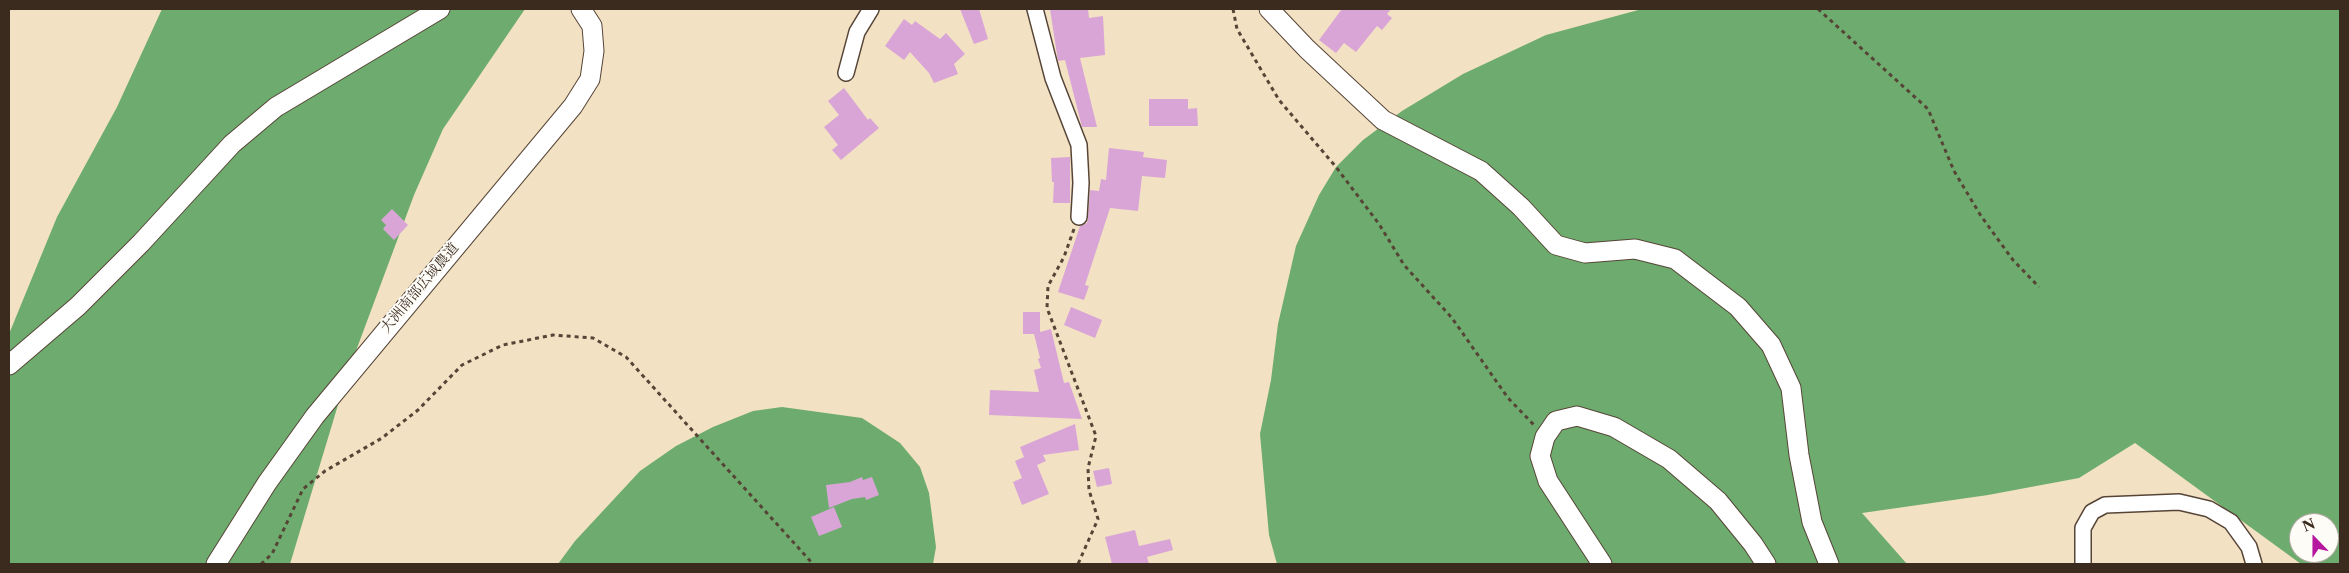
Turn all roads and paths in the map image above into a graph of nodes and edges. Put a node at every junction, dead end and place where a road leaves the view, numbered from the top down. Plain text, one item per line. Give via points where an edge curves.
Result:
1 (440, 9) edge
2 (581, 9) edge
3 (871, 9) edge
4 (1035, 9) edge
5 (1233, 9) edge
6 (1269, 9) edge
7 (1818, 9) edge
8 (846, 74) dead end
9 (1078, 217) joint
10 (2039, 288) dead end
11 (9, 365) edge
12 (1545, 437) junction
13 (216, 564) edge
14 (261, 564) edge
15 (813, 564) edge
16 (1078, 564) edge
17 (1602, 564) edge
18 (1766, 564) edge
19 (1829, 564) edge
20 (2082, 564) edge
21 (2254, 564) edge

1 - 11 street via 276,107 232,144 78,306
2 - 13 street, 大洲南部広域農道 via 592,26 594,51 590,79 573,106 315,416 267,483
3 - 8 street via 857,32
4 - 9 street via 1053,78 1079,145 1081,183
5 - 12 path via 1237,29 1279,100 1336,167 1379,224 1404,265 1452,318 1508,398
6 - 19 street via 1383,120 1481,171 1556,245 1585,253 1635,249 1675,260 1738,307 1771,345 1791,388 1812,522
7 - 10 path via 1928,109 1954,171 1972,201 2013,260
9 - 16 path via 1064,257 1048,286 1047,308 1096,436 1088,468 1089,490 1098,519
12 - 17 street via 1540,456 1548,481
12 - 18 street via 1556,421 1577,416 1614,427 1669,459 1718,501
14 - 15 path via 272,554 303,489 324,471 382,438 418,410 462,365 503,345 553,335 593,338 626,357
20 - 21 street via 2082,528 2092,512 2105,505 2179,502 2209,509 2231,522 2249,547

